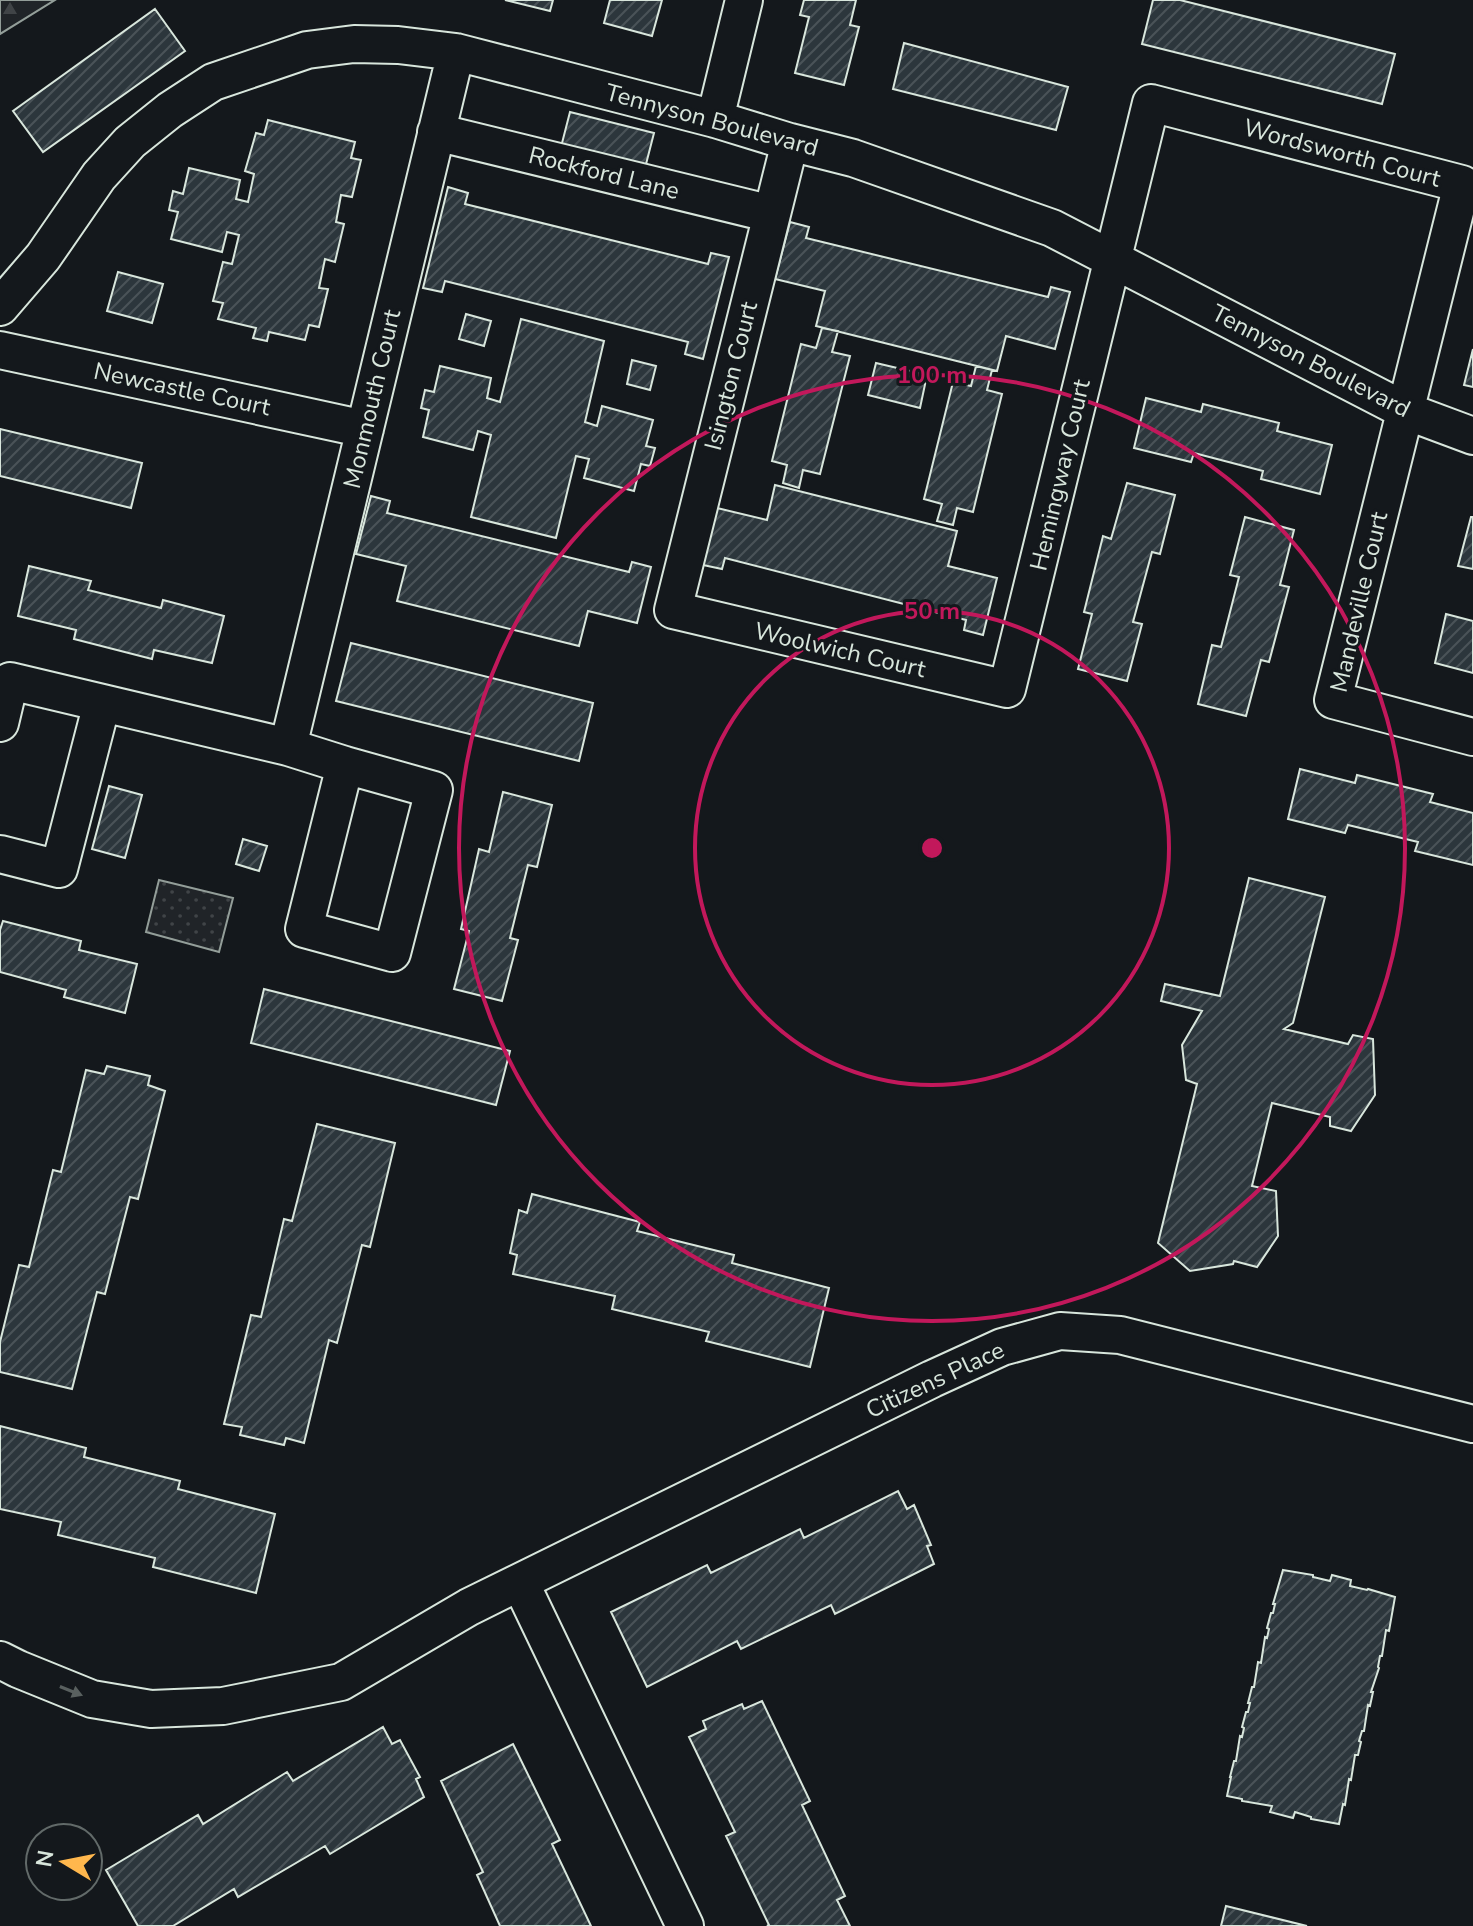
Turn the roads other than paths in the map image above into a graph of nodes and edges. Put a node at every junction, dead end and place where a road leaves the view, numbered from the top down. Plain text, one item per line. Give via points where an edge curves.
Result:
1 (744, 0) edge
2 (456, 52) junction
3 (715, 119) junction
4 (436, 132) junction
5 (790, 142) junction
6 (772, 214) junction
7 (1112, 259) junction
8 (0, 307) edge
9 (0, 350) edge
10 (1406, 411) junction
11 (365, 429) junction
12 (1473, 436) edge
13 (673, 610) joint
14 (1007, 689) joint
15 (102, 703) junction
16 (0, 723) edge
17 (1473, 737) edge
18 (288, 747) junction
19 (345, 765) junction
20 (0, 854) edge
21 (1473, 1424) edge
22 (520, 1582) junction
23 (0, 1660) edge
24 (685, 1926) edge

1 - 3 street
2 - 3 street, Tennyson Boulevard
2 - 4 street, Monmouth Court
2 - 8 street, Tennyson Boulevard via 354,44 307,50 213,82 130,142
3 - 5 street, Tennyson Boulevard
4 - 6 street, Rockford Lane
4 - 11 street, Monmouth Court
5 - 6 street, Isington Court
5 - 7 street, Tennyson Boulevard via 853,158 1052,228
6 - 13 street, Isington Court
7 - 10 street, Tennyson Boulevard
7 - 10 street, Wordsworth Court via 1151,103 1462,184
7 - 14 street, Hemingway Court
9 - 11 street, Newcastle Court
10 - 12 street, Tennyson Boulevard
10 - 17 street, Mandeville Court via 1333,700
11 - 18 street, Monmouth Court
13 - 14 street, Woolwich Court
15 - 16 street via 10,681
15 - 18 street
15 - 20 street via 59,869
18 - 19 street
19 - 19 street via 434,790 392,953 304,929
21 - 22 street, Citizens Place via 1120,1335 1060,1331 990,1352
23 -> 22 street, Citizens Place via 92,1699 151,1709 223,1706 341,1682
22 - 24 street

